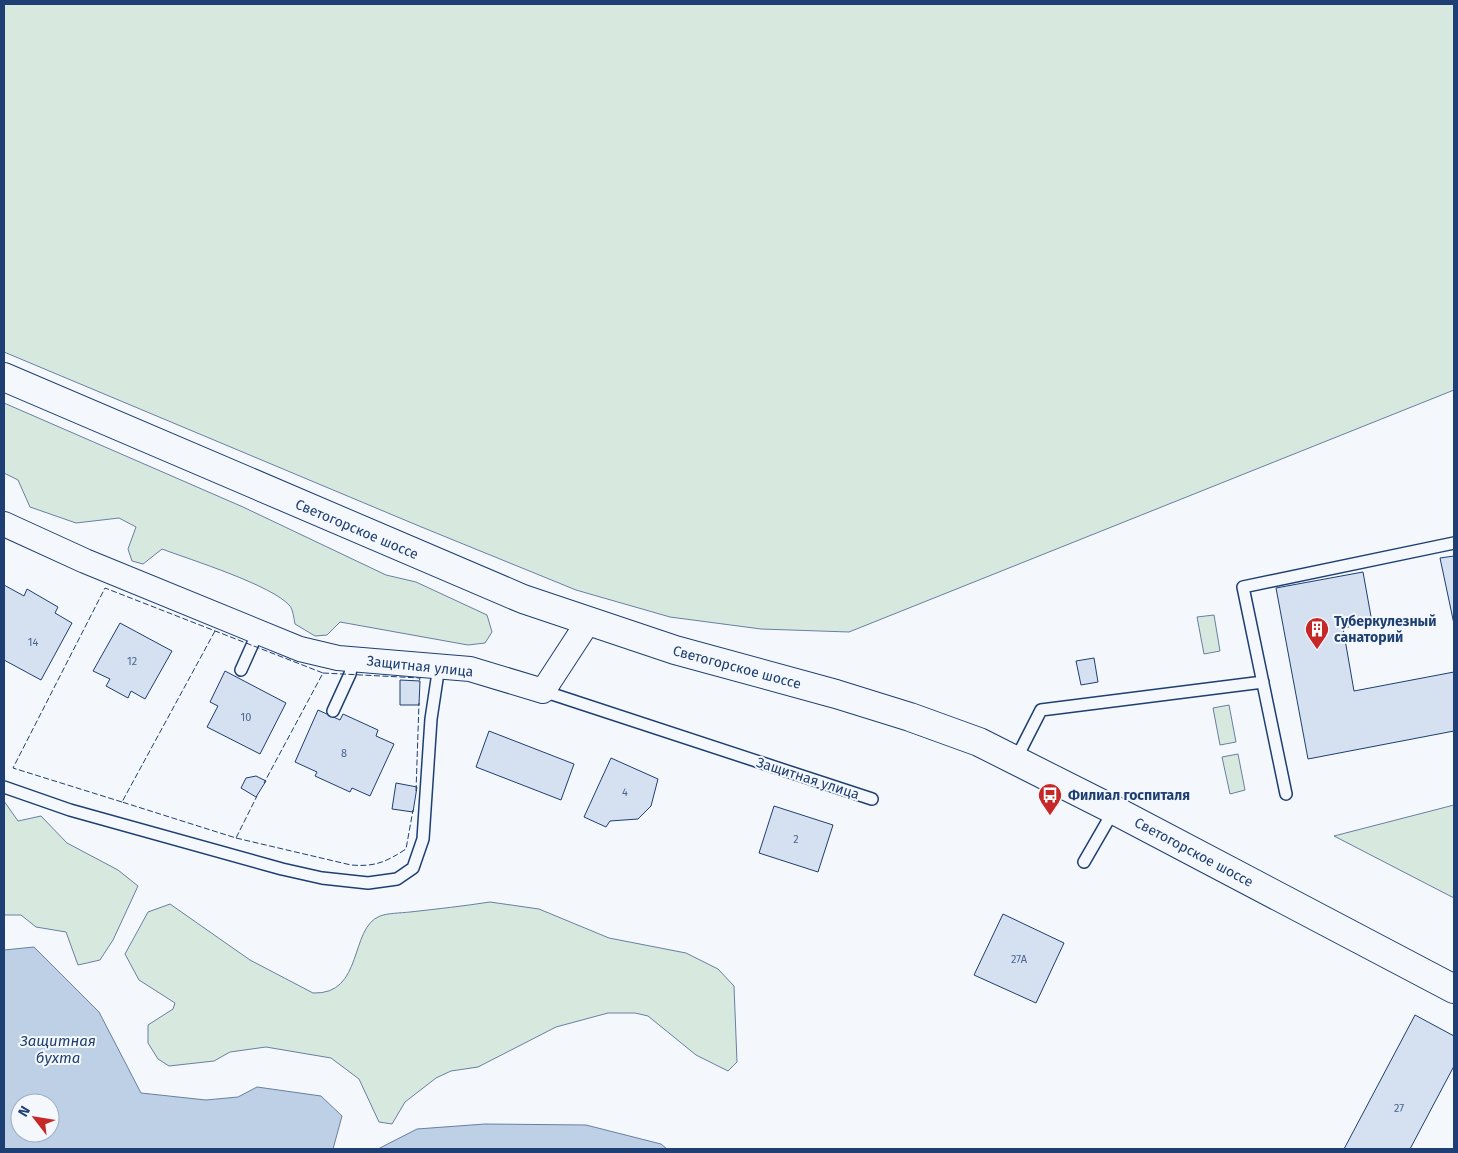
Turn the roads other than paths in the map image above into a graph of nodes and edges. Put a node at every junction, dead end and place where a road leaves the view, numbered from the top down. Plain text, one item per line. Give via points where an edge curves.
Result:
1 (4, 377) edge
2 (4, 524) edge
3 (1454, 543) edge
4 (588, 622) junction
5 (258, 632) junction
6 (353, 659) junction
7 (439, 666) junction
8 (241, 670) dead end
9 (1263, 682) junction
10 (543, 691) junction
11 (333, 711) dead end
12 (1016, 759) junction
13 (4, 787) edge
14 (1286, 794) dead end
15 (872, 799) dead end
16 (1114, 810) junction
17 (1084, 862) dead end
18 (1454, 989) edge

1 - 4 main road, Светогорское шоссе via 438,564
2 - 5 street, Защитная улица
3 - 9 lane via 1243,587
4 - 10 street
4 - 12 main road, Светогорское шоссе via 910,717
5 - 6 street, Защитная улица via 300,649
5 - 8 lane
6 - 7 street, Защитная улица
6 - 11 lane via 350,674
7 - 10 street, Защитная улица via 470,669
7 - 13 lane via 431,719 423,839 413,868 397,879 368,884 282,869 70,810
9 - 12 lane via 1040,710
9 - 14 lane
10 - 15 lane, Защитная улица
12 - 16 main road, Светогорское шоссе
16 - 17 lane
16 - 18 main road, Светогорское шоссе

